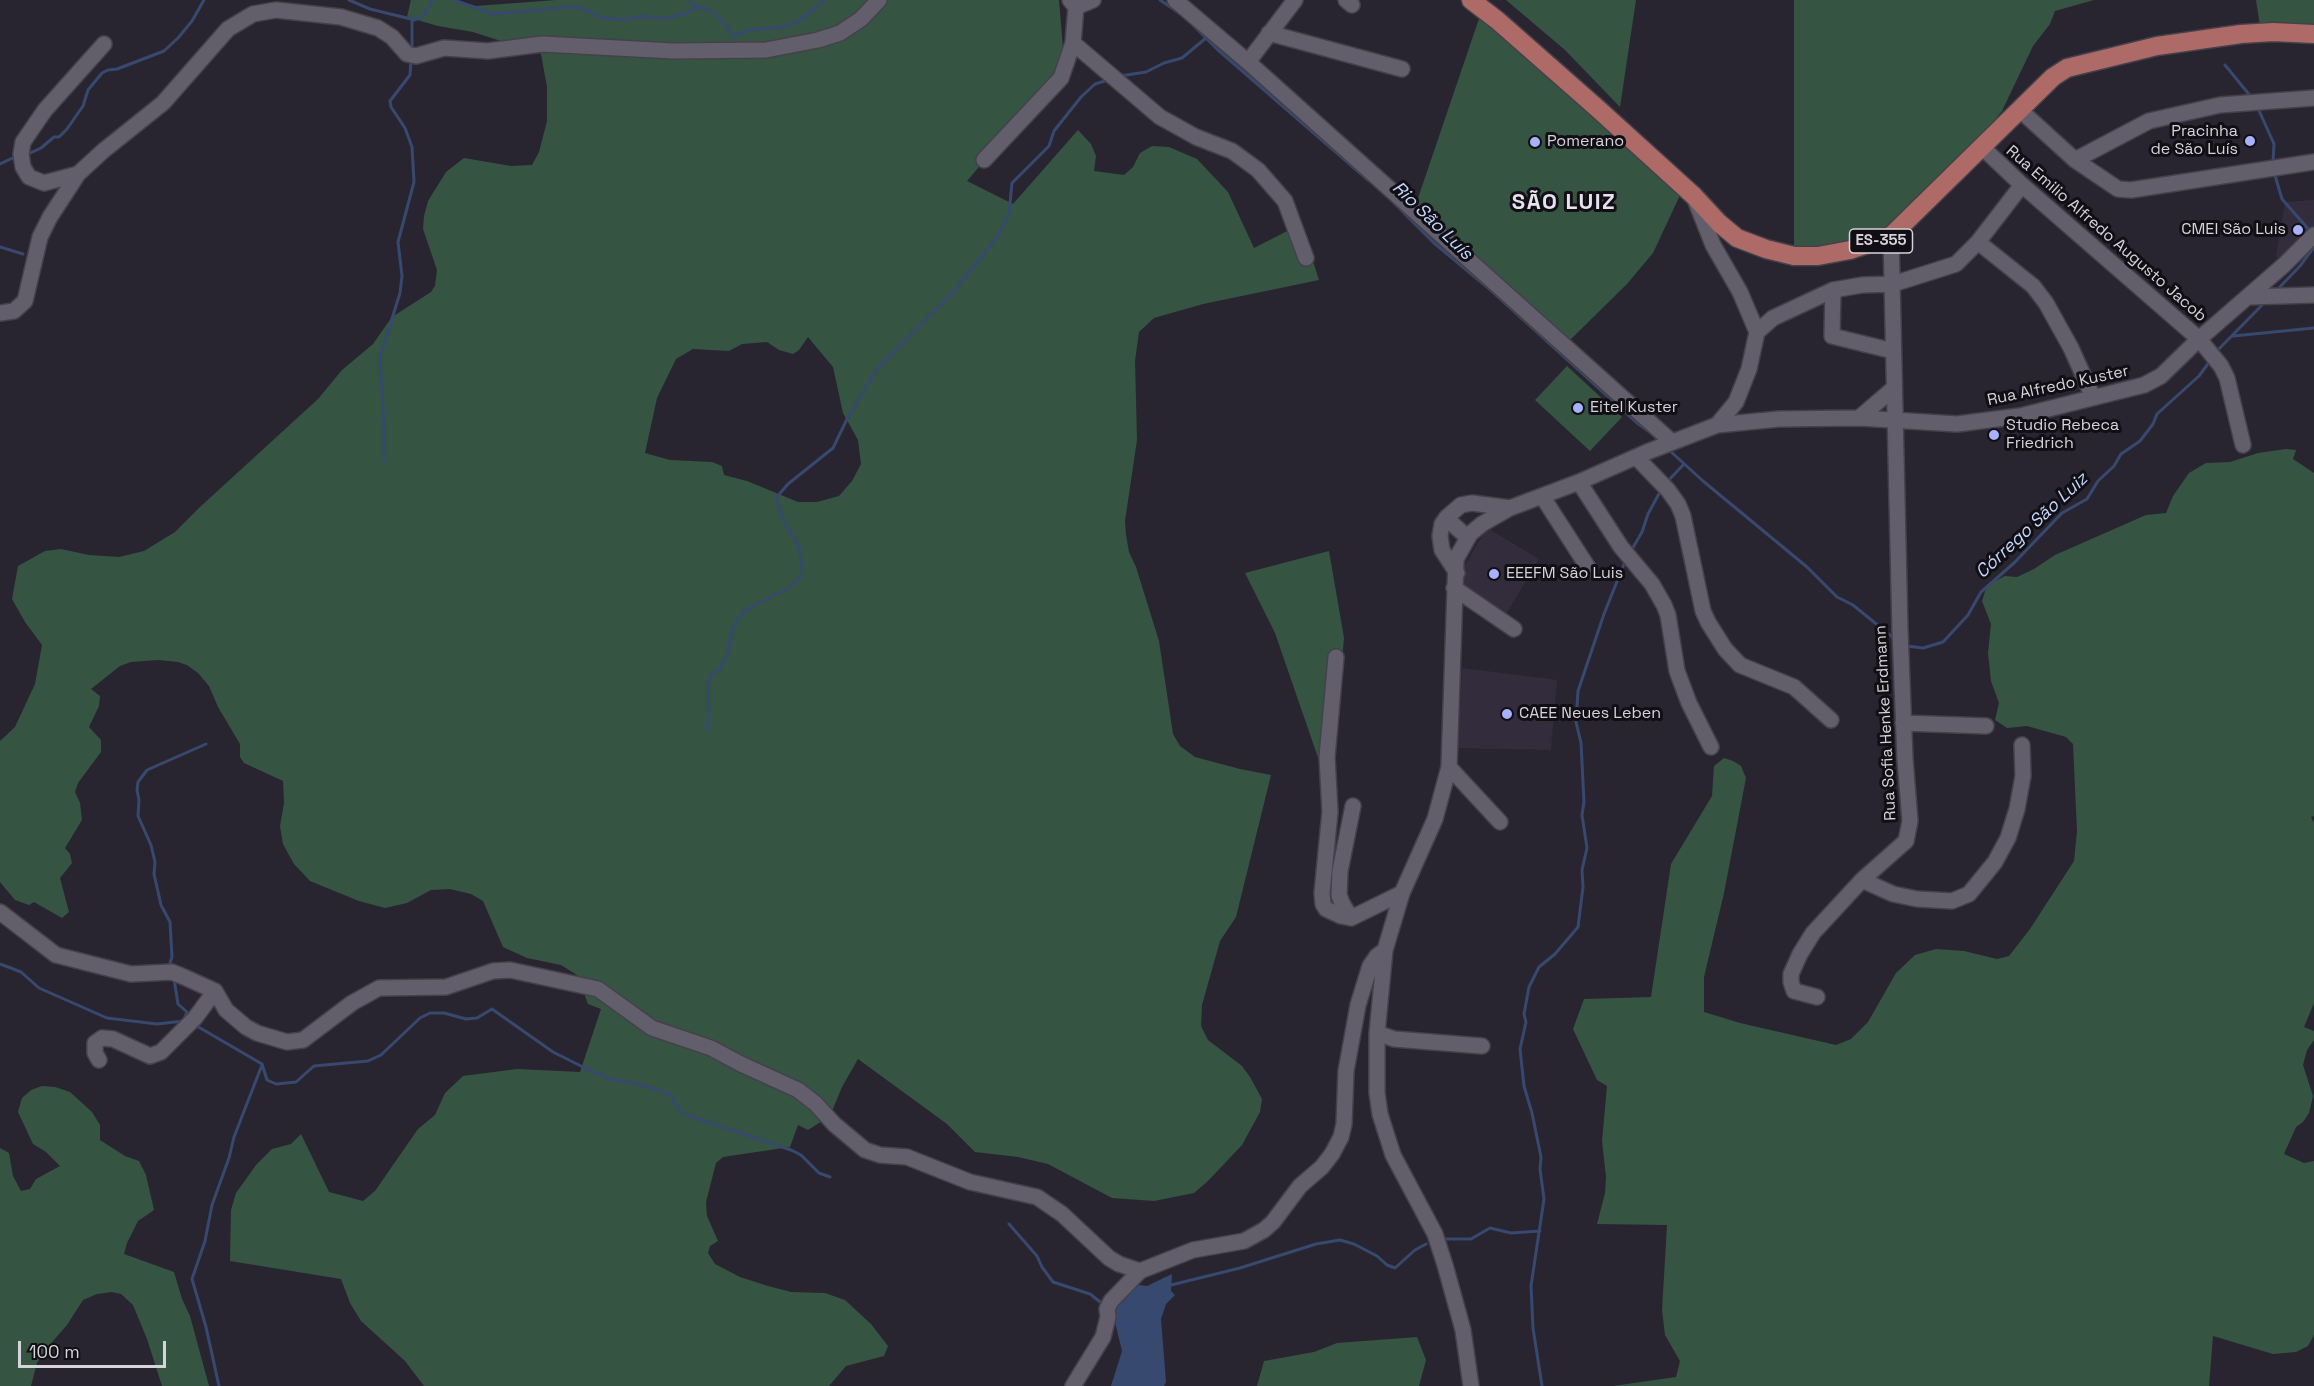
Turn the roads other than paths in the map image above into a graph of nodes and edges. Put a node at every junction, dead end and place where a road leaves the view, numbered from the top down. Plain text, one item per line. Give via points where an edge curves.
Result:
1 (879, 0) edge
2 (1093, 0) edge
3 (1175, 0) edge
4 (1294, 0) edge
5 (1471, 0) edge
6 (1072, 3) edge
7 (1269, 33) junction
8 (2314, 34) edge
9 (1073, 43) junction
10 (104, 44) dead end
11 (1248, 62) junction
12 (1402, 69) dead end
13 (2314, 98) edge
14 (2020, 110) junction
15 (1983, 148) junction
16 (984, 160) dead end
17 (2075, 160) junction
18 (2314, 162) edge
19 (78, 174) junction
20 (2022, 185) junction
21 (1694, 196) junction
22 (2314, 235) edge
23 (1891, 236) junction
24 (1978, 242) junction
25 (1306, 258) dead end
26 (1893, 284) junction
27 (1833, 290) junction
28 (2314, 295) edge
29 (2249, 297) junction
30 (0, 313) edge
31 (1757, 332) junction
32 (2202, 343) junction
33 (1893, 351) junction
34 (1894, 388) junction
35 (2093, 397) junction
36 (1859, 418) junction
37 (1894, 420) junction
38 (1716, 425) junction
39 (1671, 443) junction
40 (2243, 445) dead end
41 (1642, 454) junction
42 (1579, 482) junction
43 (1542, 496) junction
44 (1468, 504) junction
45 (1510, 508) junction
46 (1446, 518) junction
47 (1482, 524) junction
48 (1468, 538) junction
49 (1589, 569) dead end
50 (1456, 581) junction
51 (1514, 629) dead end
52 (1336, 657) dead end
53 (1831, 720) dead end
54 (1903, 723) junction
55 (1986, 726) dead end
56 (2022, 745) dead end
57 (1712, 747) dead end
58 (1449, 767) junction
59 (1353, 806) dead end
60 (1500, 822) dead end
61 (1862, 880) junction
62 (1402, 893) junction
63 (0, 912) edge
64 (1351, 918) junction
65 (1385, 950) junction
66 (215, 991) junction
67 (1817, 997) dead end
68 (1377, 1033) junction
69 (1482, 1046) dead end
70 (99, 1059) dead end
71 (1140, 1271) junction
72 (1073, 1386) edge
73 (1471, 1386) edge

1 - 19 street via 840,33 765,50 673,51 542,44 488,51 444,48 416,56 407,54 386,32 354,20 265,11 228,29 163,103
2 - 6 street
3 - 11 street
4 - 7 street
5 - 21 main road, ES-355
6 - 9 street
7 - 11 street
7 - 12 street
8 - 14 main road, ES-355 via 2241,34 2157,46 2081,63 2053,77
9 - 16 street via 1061,78
9 - 25 street via 1160,117 1233,151 1258,170 1286,201
10 - 19 street via 45,110 23,142 23,167 29,177 51,182
11 - 39 street
13 - 17 street via 2220,105 2149,121
14 - 15 main road, ES-355
14 - 17 street
15 - 20 street, Rua Emilio Alfredo Augusto Jacob
15 - 23 main road, ES-355
17 - 18 street via 2123,190
19 - 30 street via 40,237 25,301 14,311
20 - 24 street
20 - 32 street, Rua Emilio Alfredo Augusto Jacob
21 - 23 main road, ES-355 via 1737,238 1794,256 1850,250
21 - 31 street via 1713,245
22 - 29 street, Rua Alfredo Kuster
23 - 26 street, Rua Sofia Henke Erdmann
24 - 26 street via 1956,264
24 - 35 street via 2033,286 2046,303 2072,348
26 - 27 street
26 - 33 street, Rua Sofia Henke Erdmann
27 - 31 street via 1773,318
27 - 33 street via 1832,336
28 - 29 street
29 - 32 street, Rua Alfredo Kuster
31 - 38 street via 1740,394
32 - 35 street, Rua Alfredo Kuster via 2152,382
32 - 40 street, Rua Emilio Alfredo Augusto Jacob via 2221,366 2229,384
33 - 34 street, Rua Sofia Henke Erdmann
34 - 36 street
34 - 37 street, Rua Sofia Henke Erdmann
35 - 37 street, Rua Alfredo Kuster via 2020,416 1957,424
36 - 37 street, Rua Alfredo Kuster
36 - 38 street, Rua Alfredo Kuster
37 - 54 street, Rua Sofia Henke Erdmann
38 - 39 street, Rua Alfredo Kuster
39 - 41 street, Rua Alfredo Kuster
41 - 42 street, Rua Alfredo Kuster
41 - 53 street via 1683,516 1703,611 1715,635 1740,665 1794,687
42 - 43 street, Rua Alfredo Kuster
42 - 57 street via 1664,605 1677,671
43 - 45 street, Rua Alfredo Kuster
43 - 49 street
44 - 45 street
44 - 46 street
44 - 47 street
45 - 47 street, Rua Alfredo Kuster
46 - 48 street
46 - 50 street via 1440,536 1442,550
47 - 48 street, Rua Alfredo Kuster
48 - 50 street via 1456,560
50 - 51 street
50 - 58 street
52 - 64 street via 1327,757 1330,812 1322,893 1326,909
54 - 55 street
54 - 61 street, Rua Sofia Henke Erdmann via 1909,833 1899,849
56 - 61 street via 2023,776 2008,838 1995,862 1969,894 1953,901 1917,899 1893,894
58 - 60 street
58 - 62 street via 1435,819
59 - 64 street via 1339,884 1342,903
61 - 67 street, Rua Sofia Henke Erdmann via 1814,933 1794,966 1794,991
62 - 64 street
62 - 65 street
63 - 66 street via 56,955 131,974 172,972
65 - 68 street
65 - 71 street via 1370,966 1358,1005 1346,1071 1344,1124 1332,1154 1264,1230 1244,1241 1193,1250
66 - 70 street via 161,1052 150,1056 102,1038 95,1043
66 - 71 street via 226,1010 246,1027 268,1037 295,1042 379,988 446,987 493,971 510,970 598,989 652,1028 711,1048 798,1090 865,1150 907,1157 970,1182 1037,1197 1062,1214 1109,1258
68 - 69 street via 1394,1039
68 - 73 street via 1377,1093 1385,1135 1435,1234 1463,1330
71 - 72 street via 1111,1301 1103,1337

